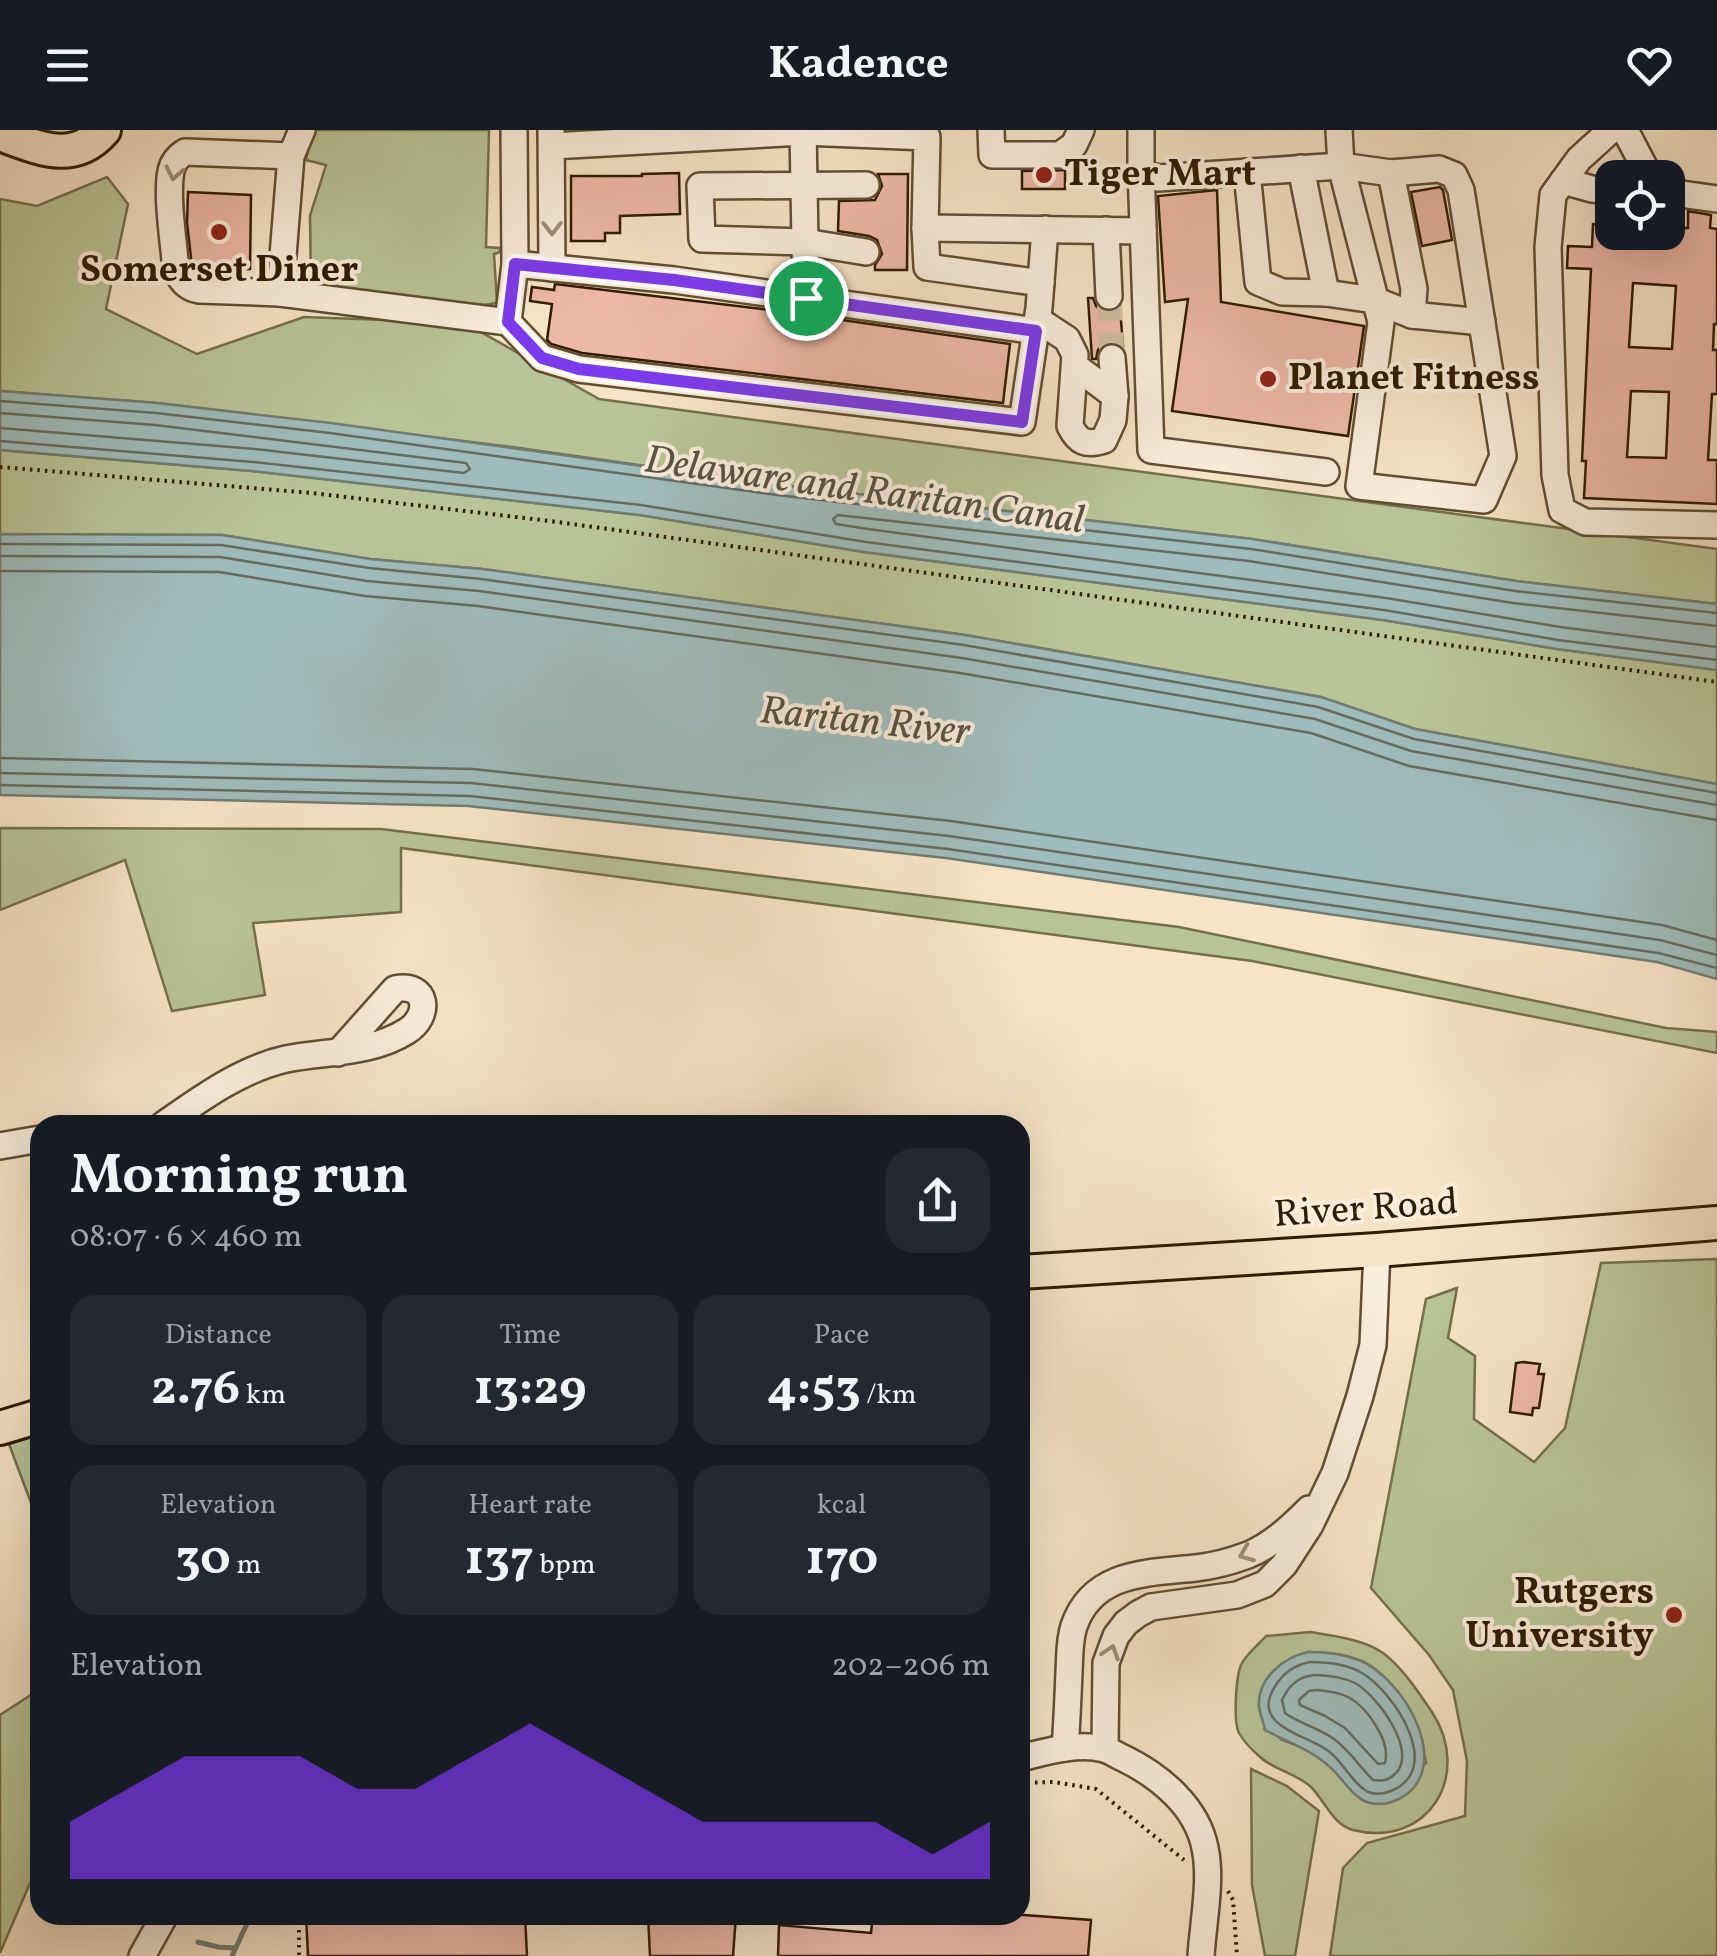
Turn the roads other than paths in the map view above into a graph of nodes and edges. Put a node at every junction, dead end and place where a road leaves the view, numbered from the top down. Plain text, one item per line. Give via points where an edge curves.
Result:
1 (104, 130) edge
2 (283, 130) edge
3 (302, 130) edge
4 (514, 130) edge
5 (990, 130) edge
6 (1081, 130) edge
7 (1141, 130) edge
8 (1339, 130) edge
9 (1611, 130) edge
10 (1625, 130) edge
11 (803, 131) edge
12 (0, 134) edge
13 (552, 138) edge
14 (291, 156) junction
15 (1641, 160) edge
16 (1340, 166) junction
17 (1301, 168) junction
18 (1141, 169) junction
19 (1439, 170) junction
20 (1247, 172) junction
21 (1391, 173) junction
22 (1564, 181) junction
23 (866, 185) dead end
24 (804, 186) junction
25 (514, 187) junction
26 (552, 189) junction
27 (1595, 189) edge
28 (1685, 193) edge
29 (1717, 199) edge
30 (925, 228) junction
31 (1045, 230) junction
32 (1106, 230) junction
33 (1144, 231) junction
34 (805, 242) junction
35 (866, 252) dead end
36 (515, 264) junction
37 (552, 268) junction
38 (1041, 283) junction
39 (280, 293) junction
40 (1326, 293) junction
41 (1109, 296) tunnel mouth
42 (806, 298) junction
43 (1374, 300) junction
44 (1412, 315) junction
45 (1455, 319) junction
46 (508, 322) junction
47 (1482, 322) junction
48 (1037, 325) junction
49 (1112, 358) tunnel mouth
50 (1075, 366) junction
51 (1115, 396) junction
52 (1326, 472) dead end
53 (1717, 525) edge
54 (338, 1052) dead end
55 (178, 1115) edge
56 (30, 1141) edge
57 (0, 1146) edge
58 (1717, 1223) edge
59 (1378, 1250) junction
60 (1030, 1271) edge
61 (30, 1419) edge
62 (0, 1428) edge
63 (1323, 1496) junction
64 (1066, 1748) junction
65 (1104, 1749) junction
66 (1030, 1756) edge
67 (159, 1925) edge
68 (142, 1956) edge
69 (1201, 1956) edge

1 - 12 main road via 67,151
2 - 14 street
3 - 14 street
4 - 25 street
5 - 6 street via 992,156 1060,155
7 - 18 street
8 - 16 street
9 - 22 street
10 - 15 street
11 - 13 street
11 - 24 street
11 - 30 street via 926,138
13 - 26 street
14 - 39 street
14 -> 39 street via 185,152 171,170 180,278 199,290
16 - 17 street
16 - 21 street
16 - 43 street
17 - 20 street
17 - 40 street
18 - 20 street via 1158,178
18 - 33 street
19 - 21 street
19 - 45 street via 1462,252
19 - 47 street via 1454,174 1461,190
20 - 40 street via 1258,282 1282,292
21 - 44 street via 1414,288
22 - 27 street
22 - 53 street via 1554,195 1548,247 1554,474 1562,510 1585,522
23 - 24 street
24 - 34 street
24 - 34 street via 700,186 702,239
25 - 26 street
25 - 36 street
26 -> 37 street
28 - 29 street
30 - 31 street
30 - 38 street via 927,267
31 - 32 street
31 - 38 street
32 - 33 street
32 - 41 street
33 - 52 street via 1151,450
34 - 35 street
34 - 42 street
36 - 37 street
36 - 46 street
37 - 42 street
38 - 48 street
39 - 46 street
40 - 43 street
42 - 48 street
43 - 44 street
43 - 47 street via 1381,322 1359,486 1484,500 1503,456
44 - 45 street
45 - 47 street
46 - 48 street via 542,358 579,369 1022,422
48 - 50 street via 1067,338
49 - 51 street
50 - 51 street
50 - 51 street via 1070,426 1084,444 1104,440
54 - 55 street via 254,1070
56 - 57 street
58 - 59 main road, River Road
59 - 60 main road, River Road
59 - 63 street via 1372,1345 1352,1425
61 - 62 main road
63 -> 64 street via 1251,1554 1128,1576 1098,1592 1072,1631
65 -> 63 street via 1106,1663 1126,1623 1151,1608 1266,1584 1284,1566
64 - 65 street
64 - 66 street
65 - 69 street via 1162,1782 1195,1822 1207,1872
67 - 68 street

